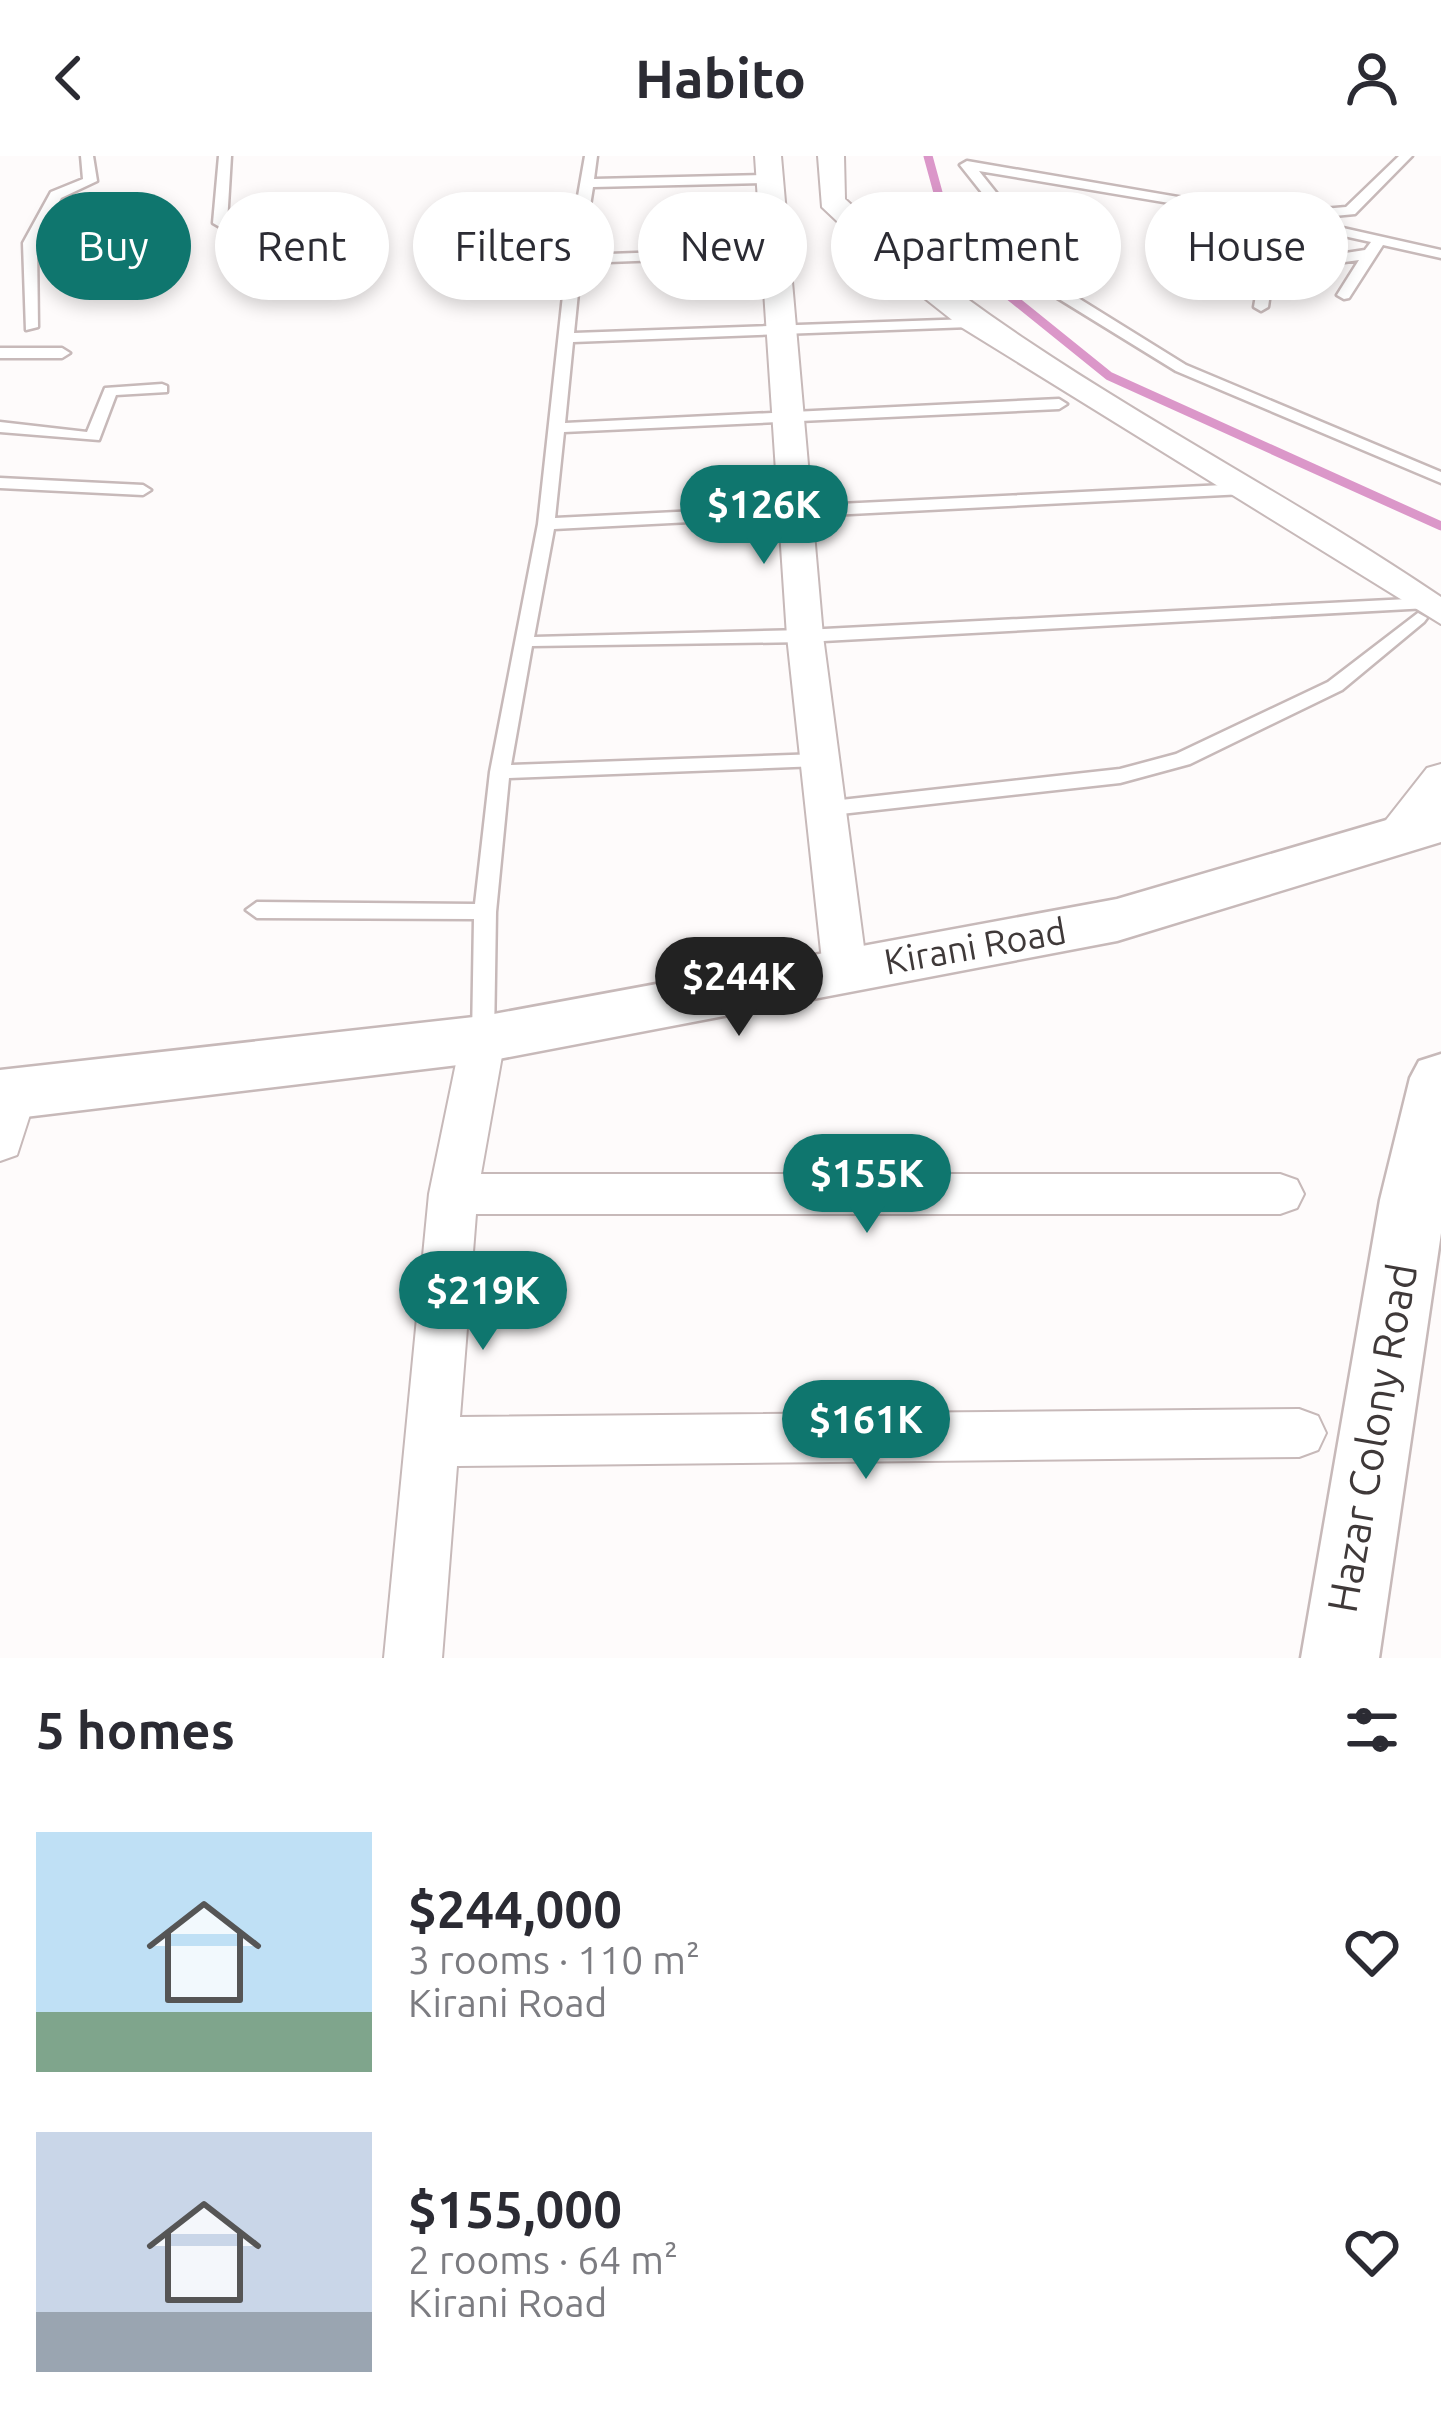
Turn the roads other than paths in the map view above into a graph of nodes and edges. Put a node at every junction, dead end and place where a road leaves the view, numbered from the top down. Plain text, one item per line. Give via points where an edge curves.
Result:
1 (87, 156) edge
2 (225, 156) edge
3 (591, 156) edge
4 (831, 156) edge
5 (1406, 156) edge
6 (768, 168) edge
7 (586, 183) junction
8 (222, 192) edge
9 (585, 192) edge
10 (1145, 195) edge
11 (1348, 211) edge
12 (1348, 239) edge
13 (1375, 247) junction
14 (1441, 254) edge
15 (1348, 289) edge
16 (570, 300) edge
17 (776, 300) edge
18 (1261, 307) dead end
19 (970, 323) junction
20 (31, 327) dead end
21 (779, 332) junction
22 (566, 338) junction
23 (0, 353) edge
24 (62, 353) dead end
25 (162, 389) dead end
26 (1059, 404) dead end
27 (789, 417) junction
28 (0, 427) edge
29 (557, 428) junction
30 (1441, 478) edge
31 (0, 483) edge
32 (1244, 489) junction
33 (143, 490) dead end
34 (795, 513) junction
35 (546, 524) junction
36 (1429, 612) edge
37 (805, 635) junction
38 (538, 642) dead end
39 (819, 760) junction
40 (500, 772) junction
41 (1441, 777) edge
42 (823, 809) junction
43 (1417, 831) edge
44 (257, 910) dead end
45 (484, 912) junction
46 (845, 970) junction
47 (482, 1039) junction
48 (1441, 1078) edge
49 (4, 1110) edge
50 (454, 1194) junction
51 (1280, 1194) dead end
52 (1299, 1433) dead end
53 (432, 1442) junction
54 (413, 1658) edge
55 (1340, 1658) edge

1 - 20 lane via 90,182 56,195 31,243
2 - 8 lane
3 - 7 lane
4 - 19 street via 832,200
5 - 11 lane
6 - 7 lane
7 - 9 lane
10 - 30 lane via 967,165 1056,291 1181,368
12 - 13 lane
13 - 14 lane
13 - 15 lane
13 - 18 lane via 1266,269
16 - 22 lane
17 - 21 street
19 - 21 lane
19 - 32 street
21 - 22 lane
21 - 27 street
22 - 29 lane
23 - 24 lane
25 - 28 lane via 110,391 93,437
26 - 27 lane
27 - 29 lane
27 - 34 street
29 - 35 lane
31 - 33 lane
32 - 34 lane
32 - 36 street
34 - 35 lane
34 - 37 street
35 - 40 lane
36 - 37 lane
36 - 42 lane via 1335,686 1183,759 1120,776
37 - 38 lane
37 - 39 street
39 - 40 lane
39 - 42 street
40 - 45 lane
41 - 43 street
42 - 46 street
43 - 46 main road, Kirani Road via 1117,920
44 - 45 lane
45 - 47 lane
46 - 47 main road, Kirani Road
47 - 49 main road, Kirani Road
47 - 50 street
48 - 55 main road, Hazar Colony Road via 1413,1200
50 - 51 street
50 - 53 street
52 - 53 street
53 - 54 street

